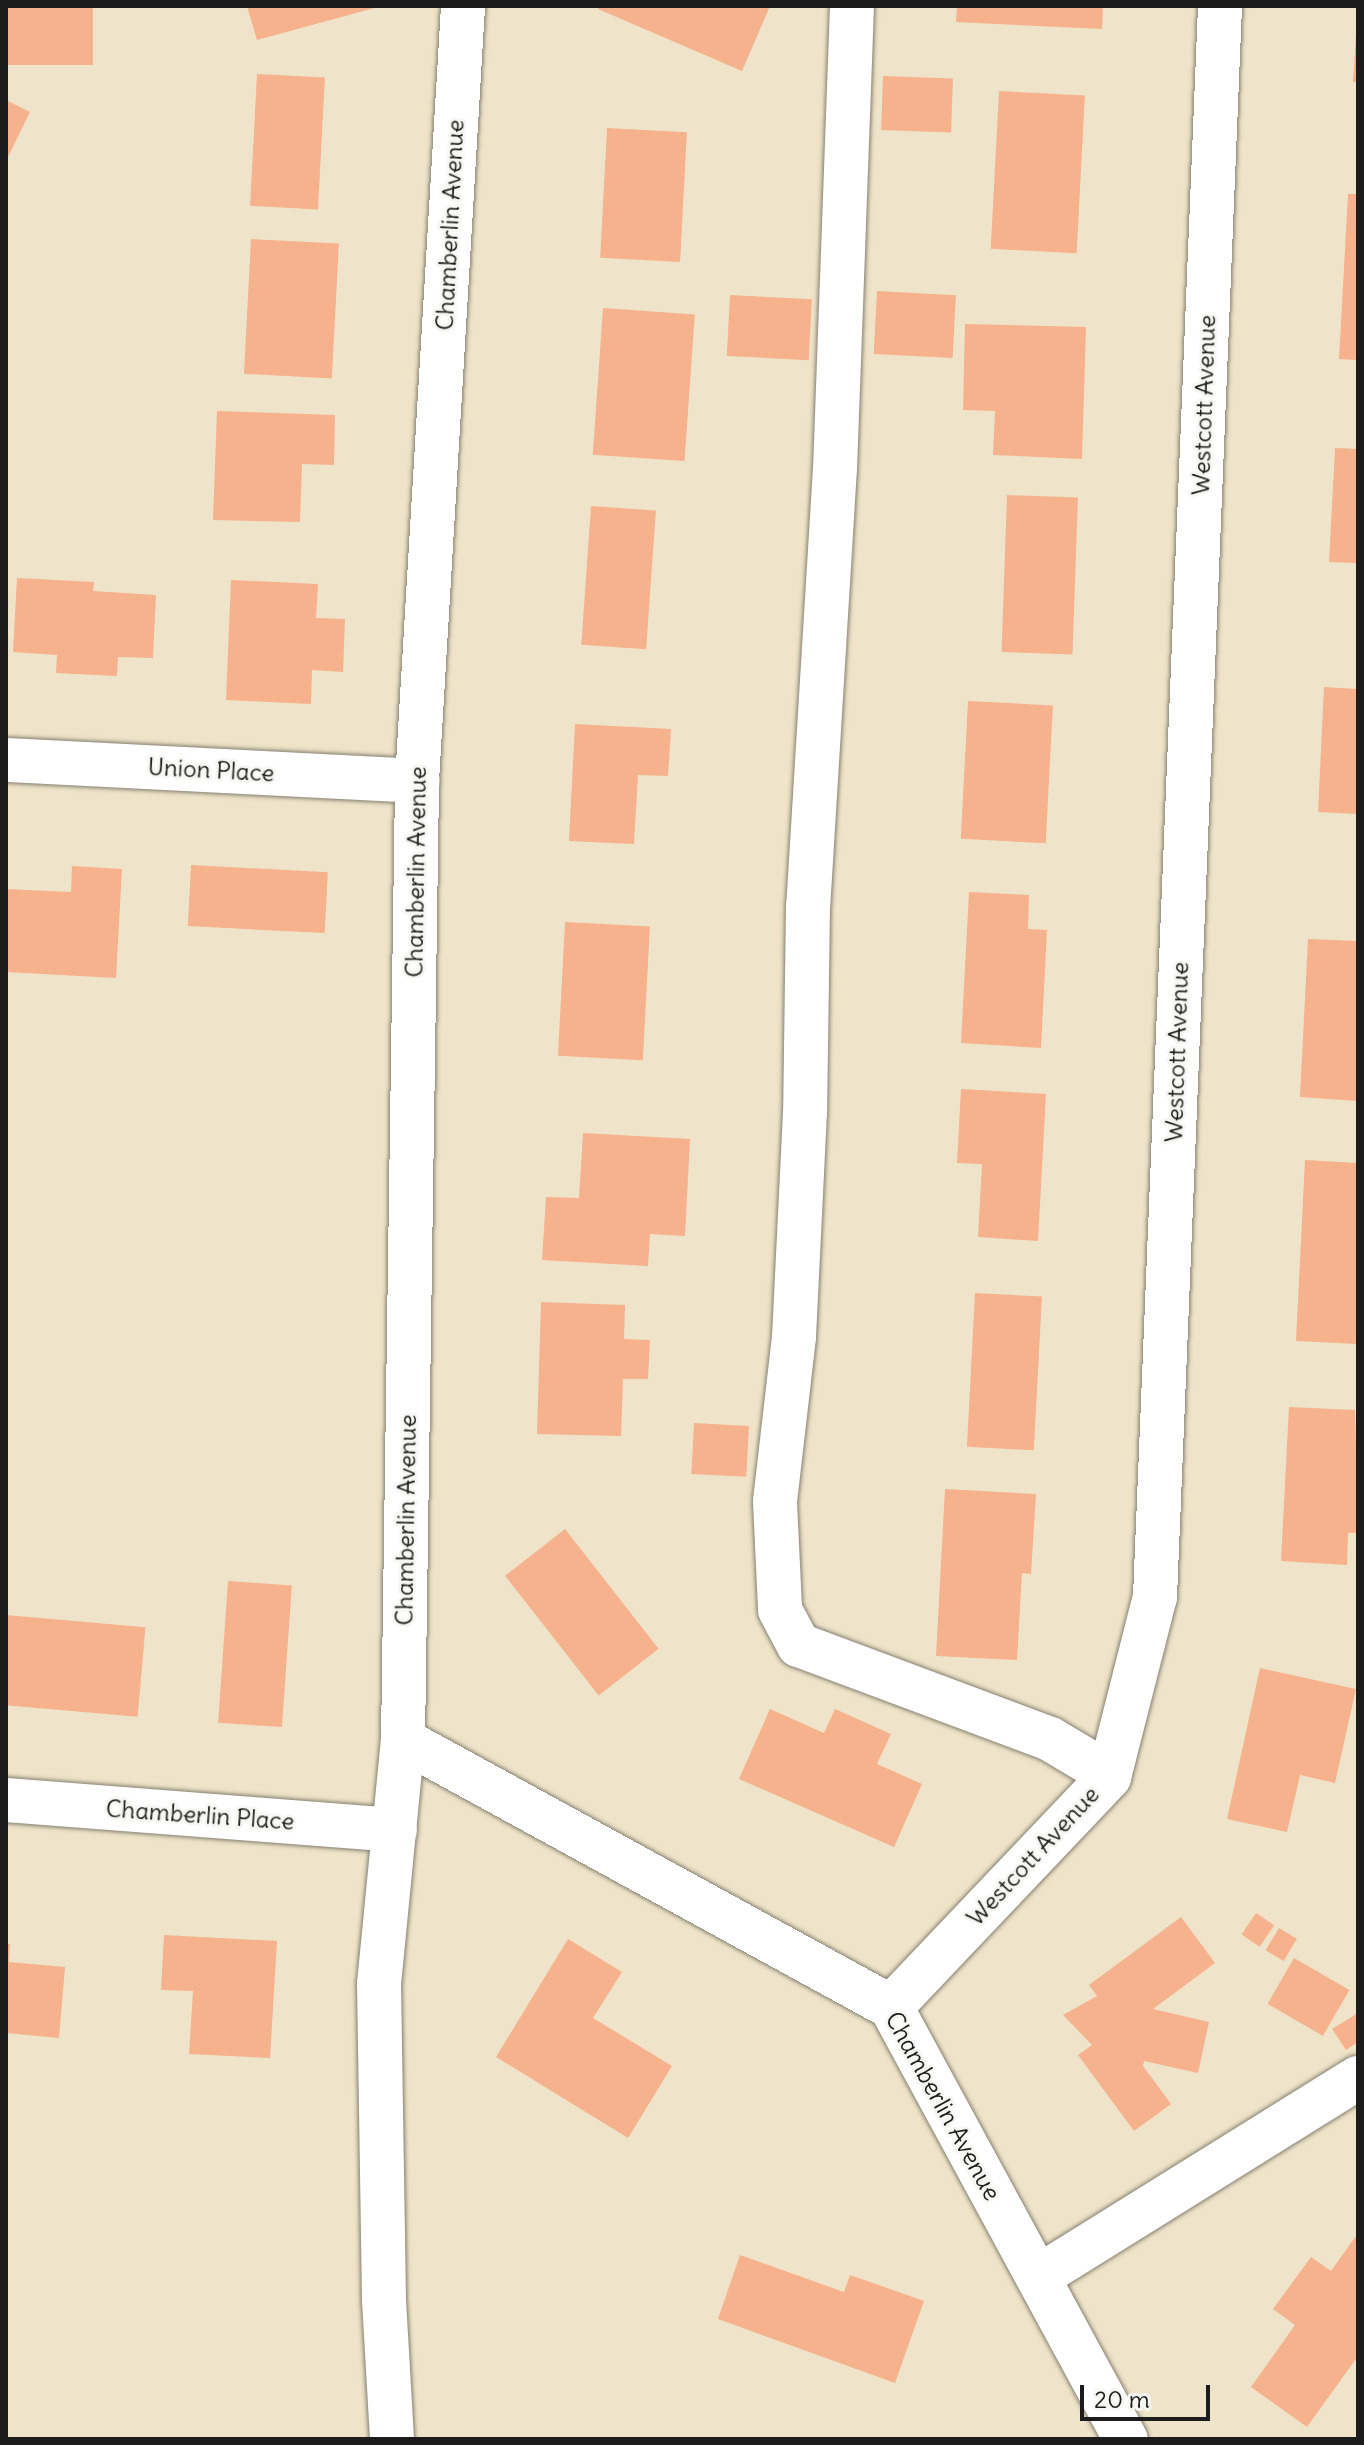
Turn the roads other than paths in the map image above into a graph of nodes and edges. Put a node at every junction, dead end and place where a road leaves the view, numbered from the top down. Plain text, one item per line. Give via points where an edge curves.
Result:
1 (463, 6) edge
2 (852, 6) edge
3 (1220, 6) edge
4 (6, 760) edge
5 (417, 781) junction
6 (403, 1740) junction
7 (1109, 1774) junction
8 (6, 1800) edge
9 (395, 1830) junction
10 (891, 2007) junction
11 (1358, 2078) edge
12 (1038, 2277) junction
13 (392, 2439) edge
14 (1126, 2439) edge

1 - 5 street, Chamberlin Avenue
2 - 7 street via 835,468 808,906 794,1337 775,1502 780,1610 799,1645 1050,1739
3 - 7 street, Westcott Avenue via 1155,1597
4 - 5 street, Union Place
5 - 6 street, Chamberlin Avenue
6 - 9 street, Chamberlin Avenue
6 - 10 street, Chamberlin Avenue
7 - 10 street, Westcott Avenue
8 - 9 street, Chamberlin Place
9 - 13 street, Chamberlin Avenue via 379,1984 384,2300
10 - 12 street, Chamberlin Avenue
11 - 12 street
12 - 14 street, Chamberlin Avenue

